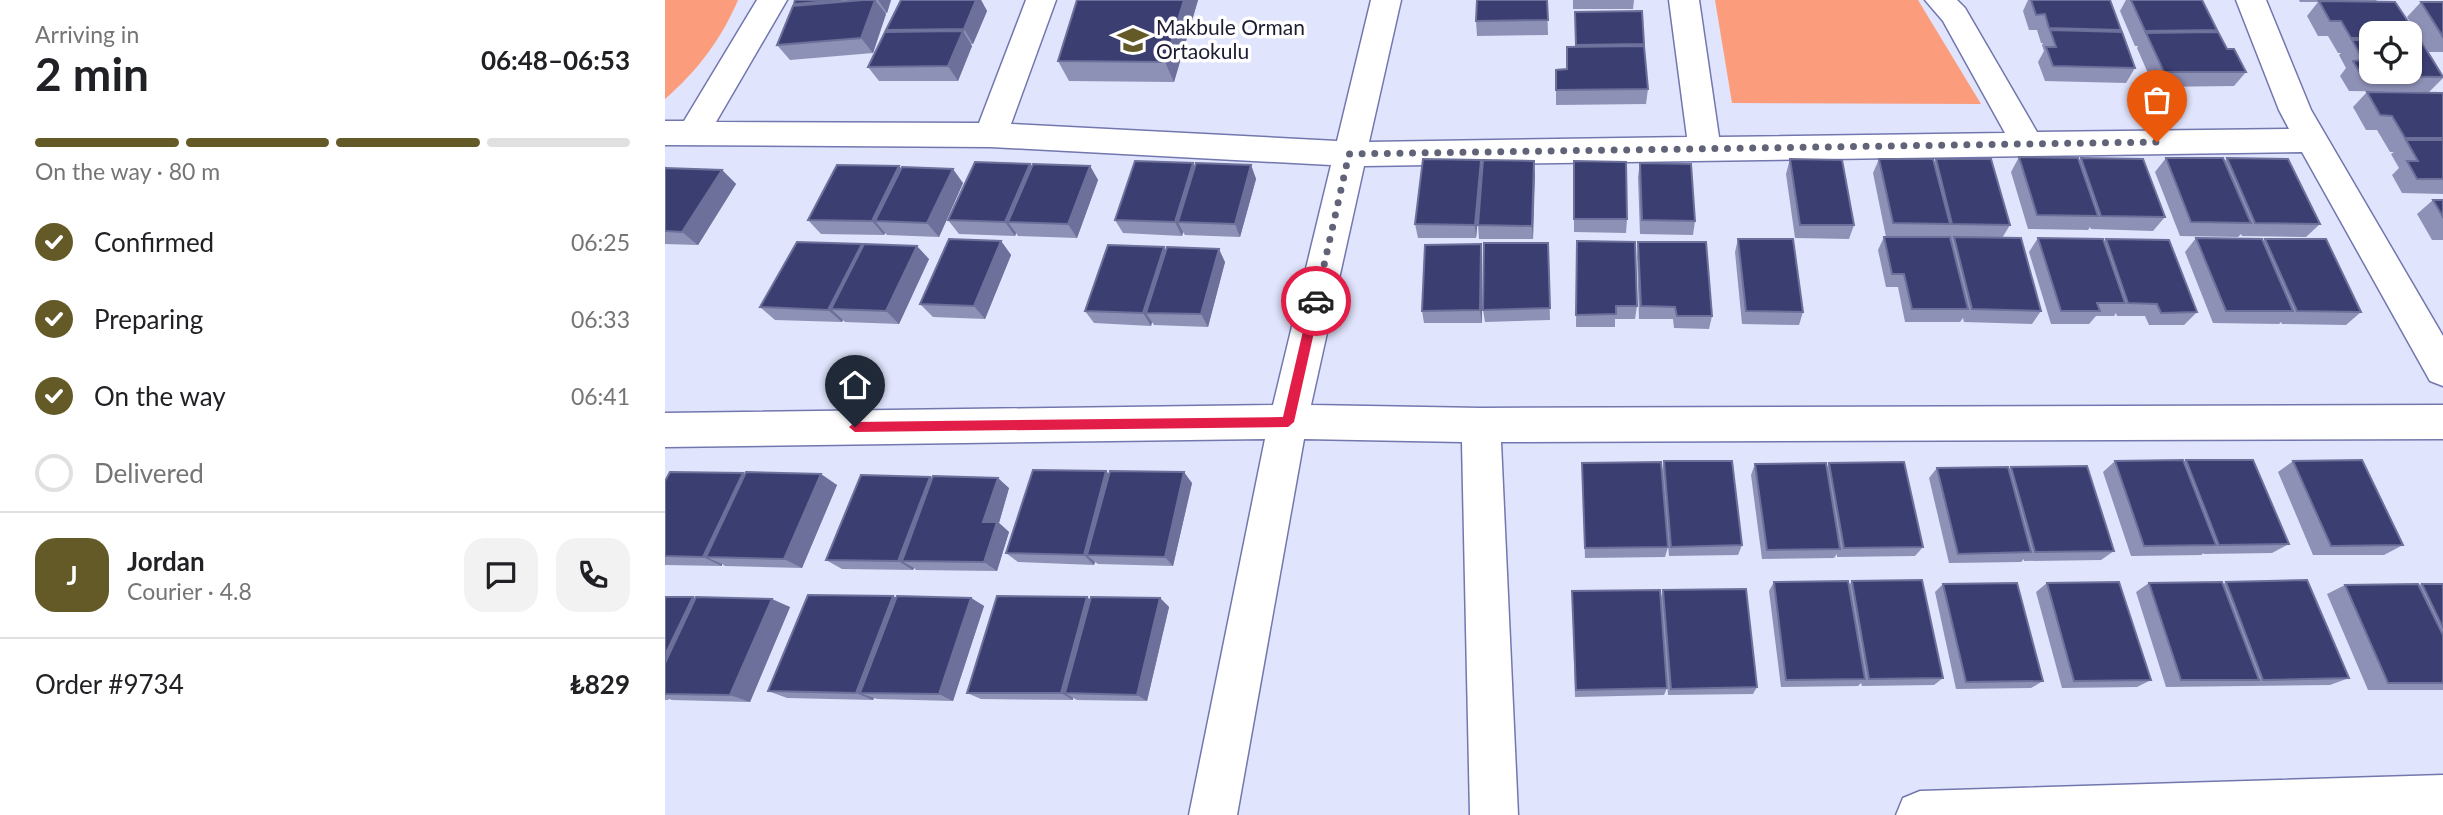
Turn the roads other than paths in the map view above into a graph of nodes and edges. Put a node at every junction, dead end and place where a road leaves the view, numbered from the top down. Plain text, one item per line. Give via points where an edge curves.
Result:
1 (772, 0) edge
2 (1041, 0) edge
3 (1386, 0) edge
4 (1684, 0) edge
5 (1940, 0) edge
6 (2251, 0) edge
7 (679, 134) edge
8 (991, 135) junction
9 (2313, 140) junction
10 (2027, 144) junction
11 (1705, 149) junction
12 (1349, 154) junction
13 (2443, 370) edge
14 (1288, 422) junction
15 (2443, 422) edge
16 (1481, 425) junction
17 (665, 430) edge
18 (2443, 799) edge
19 (1213, 815) edge
20 (1494, 815) edge
21 (1920, 815) edge

1 - 7 street
2 - 8 street
3 - 12 street
4 - 11 street
5 - 10 street via 1955,15
6 - 9 street via 2295,110
7 - 8 street
8 - 12 street
9 - 10 street
9 - 13 street
10 - 11 street
11 - 12 street
12 - 14 street
14 - 16 street
14 - 17 street
14 - 19 street
15 - 16 street
16 - 20 street
18 - 21 street

